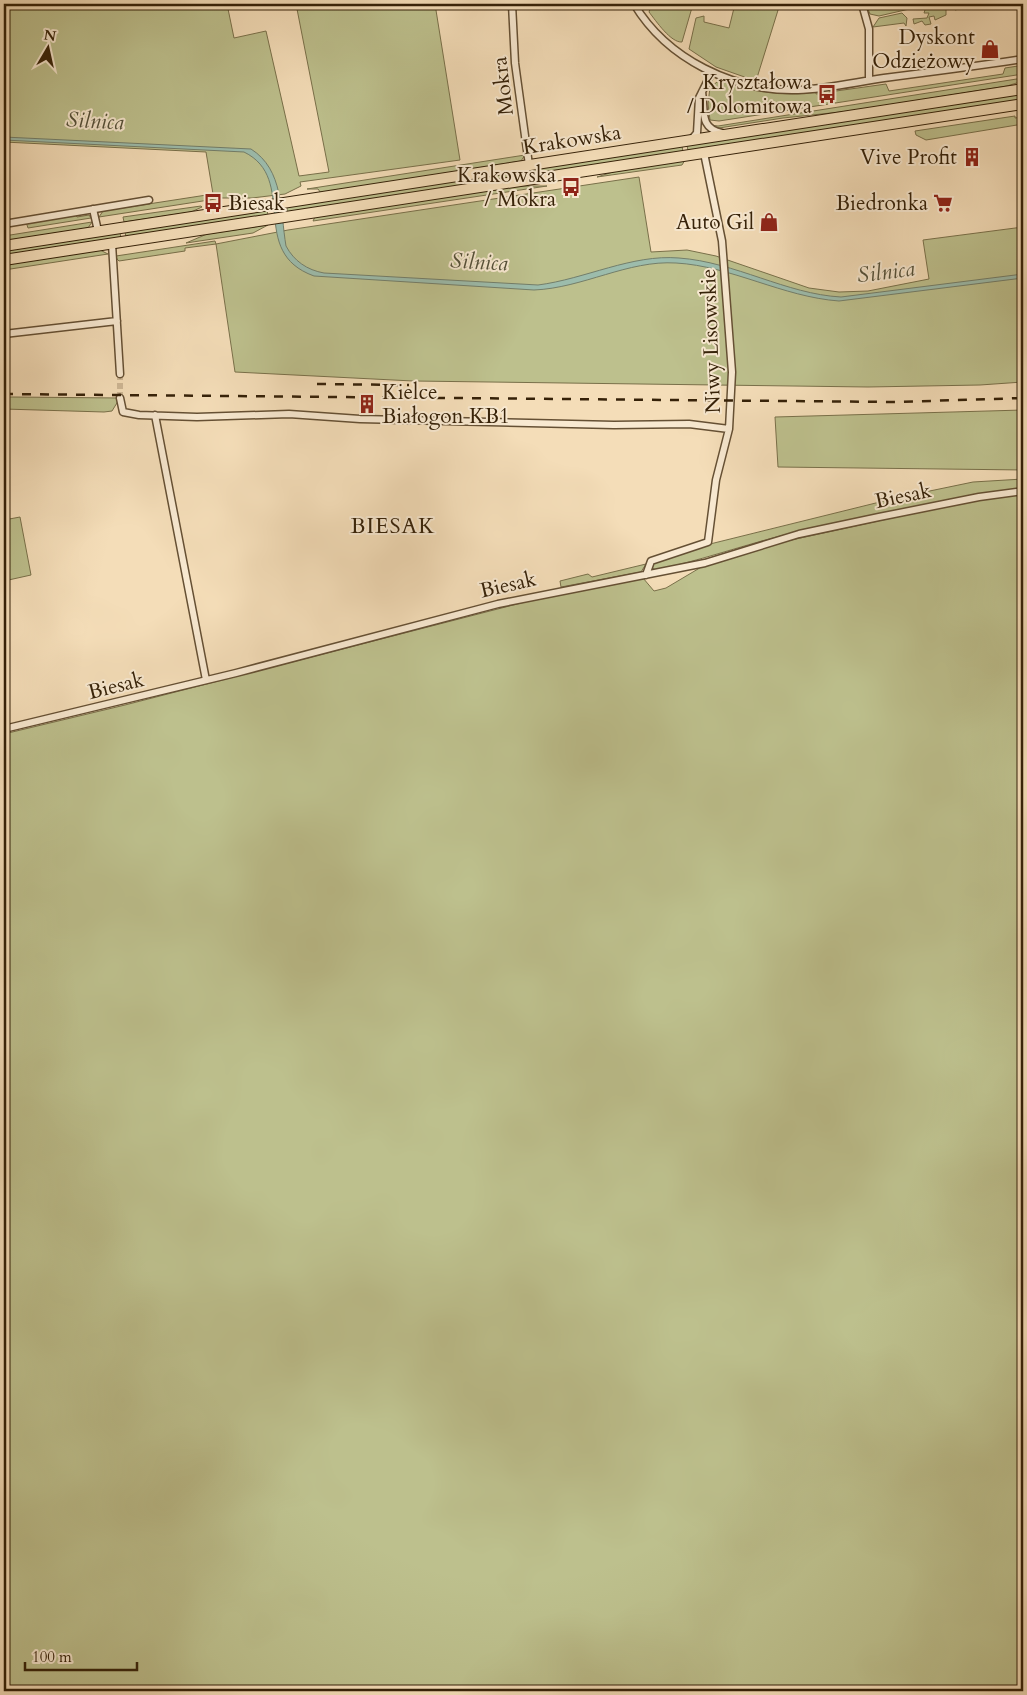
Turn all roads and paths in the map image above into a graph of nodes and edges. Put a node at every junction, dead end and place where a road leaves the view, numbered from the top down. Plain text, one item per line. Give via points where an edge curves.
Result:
1 (512, 4) edge
2 (634, 4) edge
3 (862, 4) edge
4 (1023, 59) edge
5 (712, 72) junction
6 (869, 80) junction
7 (1023, 89) edge
8 (702, 92) junction
9 (1023, 104) edge
10 (728, 135) junction
11 (691, 140) junction
12 (704, 153) junction
13 (529, 165) junction
14 (149, 200) dead end
15 (93, 209) junction
16 (4, 224) edge
17 (98, 231) junction
18 (112, 244) junction
19 (4, 246) edge
20 (4, 260) edge
21 (117, 321) junction
22 (4, 334) edge
23 (120, 374) tunnel mouth
24 (120, 398) tunnel mouth
25 (155, 415) junction
26 (729, 429) junction
27 (1023, 491) edge
28 (646, 575) junction
29 (206, 680) junction
30 (4, 729) edge

1 - 13 street, Mokra via 515,63
2 - 5 street via 664,40
3 - 6 street via 870,29
4 - 6 street
5 - 6 street via 744,84 782,90 808,90
5 - 8 street
7 - 10 main road, Krakowska
8 - 10 street via 707,126
8 - 11 street via 697,105 697,133
9 - 12 main road, Krakowska
10 - 11 main road, Krakowska
11 - 13 main road, Krakowska
12 - 18 main road, Krakowska
12 - 26 street, Niwy Lisowskie via 726,275 732,372
13 - 17 main road, Krakowska
14 - 15 street
15 - 16 street
15 - 17 street
17 - 19 main road, Krakowska
18 - 20 main road, Krakowska
18 - 21 street
21 - 22 street
21 - 23 street
24 - 25 street via 120,407 125,413
25 - 26 street via 220,417 282,414 360,419 689,424
25 - 29 street
26 - 28 street, Niwy Lisowskie via 716,480 708,542 651,561
27 - 28 street, Biesak via 799,534 705,563
28 - 29 street, Biesak via 474,609
29 - 30 street, Biesak

